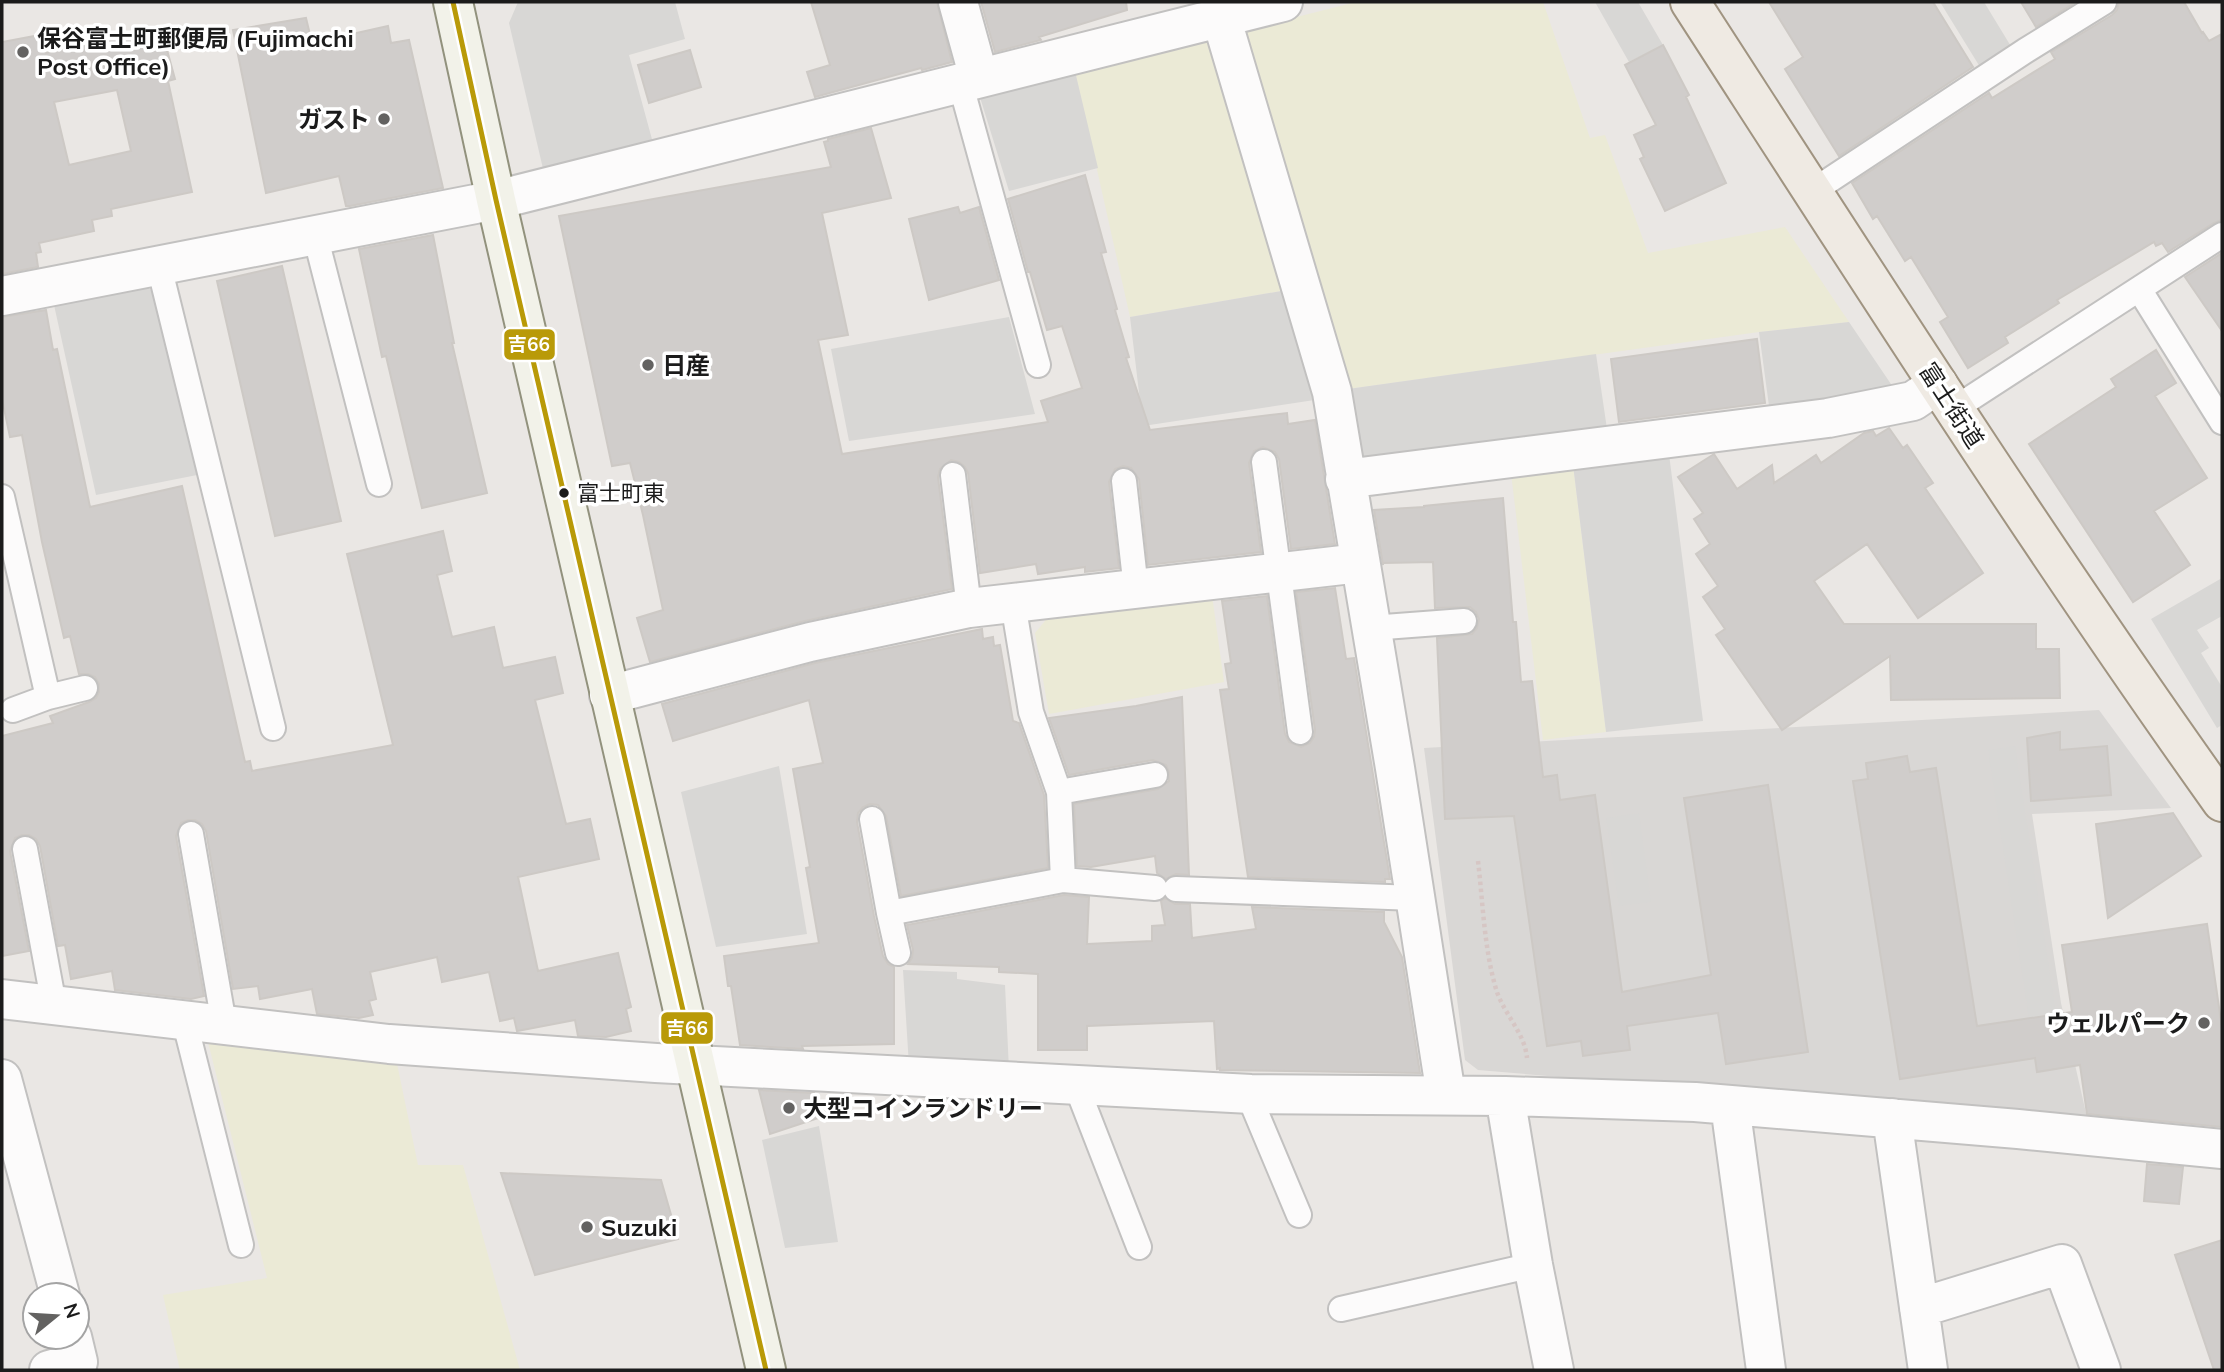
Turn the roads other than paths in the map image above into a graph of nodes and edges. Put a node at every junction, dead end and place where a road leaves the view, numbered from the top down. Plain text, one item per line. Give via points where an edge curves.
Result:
1 (453, 2) edge
2 (958, 2) edge
3 (1283, 2) edge
4 (1690, 2) edge
5 (2104, 2) edge
6 (1222, 17) junction
7 (970, 80) junction
8 (1812, 191) junction
9 (496, 200) junction
10 (315, 235) junction
11 (2222, 235) edge
12 (159, 266) junction
13 (2139, 289) junction
14 (2, 296) edge
15 (1038, 365) dead end
16 (1946, 396) junction
17 (2222, 422) edge
18 (1264, 462) dead end
19 (953, 475) dead end
20 (1345, 479) junction
21 (1124, 481) dead end
22 (379, 484) dead end
23 (2, 497) edge
24 (1360, 564) junction
25 (1278, 573) junction
26 (1136, 589) junction
27 (1013, 603) junction
28 (969, 608) junction
29 (1464, 621) dead end
30 (1371, 628) junction
31 (85, 688) dead end
32 (609, 695) junction
33 (48, 697) junction
34 (13, 710) dead end
35 (273, 727) dead end
36 (1300, 732) dead end
37 (1156, 775) dead end
38 (1059, 792) junction
39 (2222, 801) edge
40 (873, 819) dead end
41 (191, 834) dead end
42 (25, 849) dead end
43 (1063, 880) junction
44 (1415, 898) junction
45 (889, 913) junction
46 (898, 953) dead end
47 (2, 999) edge
48 (54, 1005) junction
49 (184, 1019) junction
50 (224, 1024) junction
51 (696, 1065) junction
52 (2, 1079) edge
53 (1080, 1084) junction
54 (1251, 1094) junction
55 (1446, 1095) junction
56 (1517, 1096) junction
57 (1730, 1105) junction
58 (1892, 1118) junction
59 (2222, 1149) edge
60 (1298, 1215) dead end
61 (241, 1245) dead end
62 (1139, 1247) dead end
63 (1533, 1265) junction
64 (56, 1281) edge
65 (1919, 1308) junction
66 (1341, 1309) dead end
67 (75, 1351) edge
68 (49, 1370) edge
69 (765, 1370) edge
70 (1554, 1370) edge
71 (1766, 1370) edge
72 (1928, 1370) edge
73 (2101, 1370) edge

1 - 9 main road
2 - 7 street
3 - 6 street
4 - 8 main road, 富士街道
5 - 8 lane
6 - 7 street
6 - 20 street via 1332,392
7 - 9 street
7 - 15 lane
8 - 16 main road, 富士街道
9 - 10 street
9 - 32 main road
10 - 12 street
10 - 22 lane
11 - 13 lane
12 - 14 street
12 - 35 lane
13 - 16 lane
13 - 17 lane
16 - 20 street via 1828,418
16 - 39 main road, 富士街道 via 2103,635
18 - 25 lane
19 - 28 lane
20 - 24 street
21 - 26 lane
23 - 33 lane
24 - 25 street
24 - 30 street
25 - 26 street
25 - 36 lane
26 - 27 street
27 - 28 street
27 - 38 lane via 1031,712
28 - 32 street via 810,642
29 - 30 lane
30 - 44 street
31 - 33 lane
32 - 51 main road
33 - 34 lane
37 - 38 lane
38 - 43 lane
40 - 45 lane
41 - 50 lane
42 - 48 lane
43 - 44 lane
43 - 45 lane
44 - 55 street
45 - 46 lane
47 - 48 street
48 - 49 street
49 - 50 street
49 - 61 lane
50 - 51 street via 389,1044
51 - 53 street
51 - 69 main road
52 - 64 street
53 - 54 street
53 - 62 lane via 1081,1098
54 - 55 street
54 - 60 lane
55 - 56 street
56 - 57 street
56 - 63 street
57 - 58 street
57 - 71 street
58 - 59 street
58 - 65 street
63 - 66 lane
63 - 70 street
65 - 72 street
65 - 73 street via 2062,1264
67 - 68 street via 78,1362

